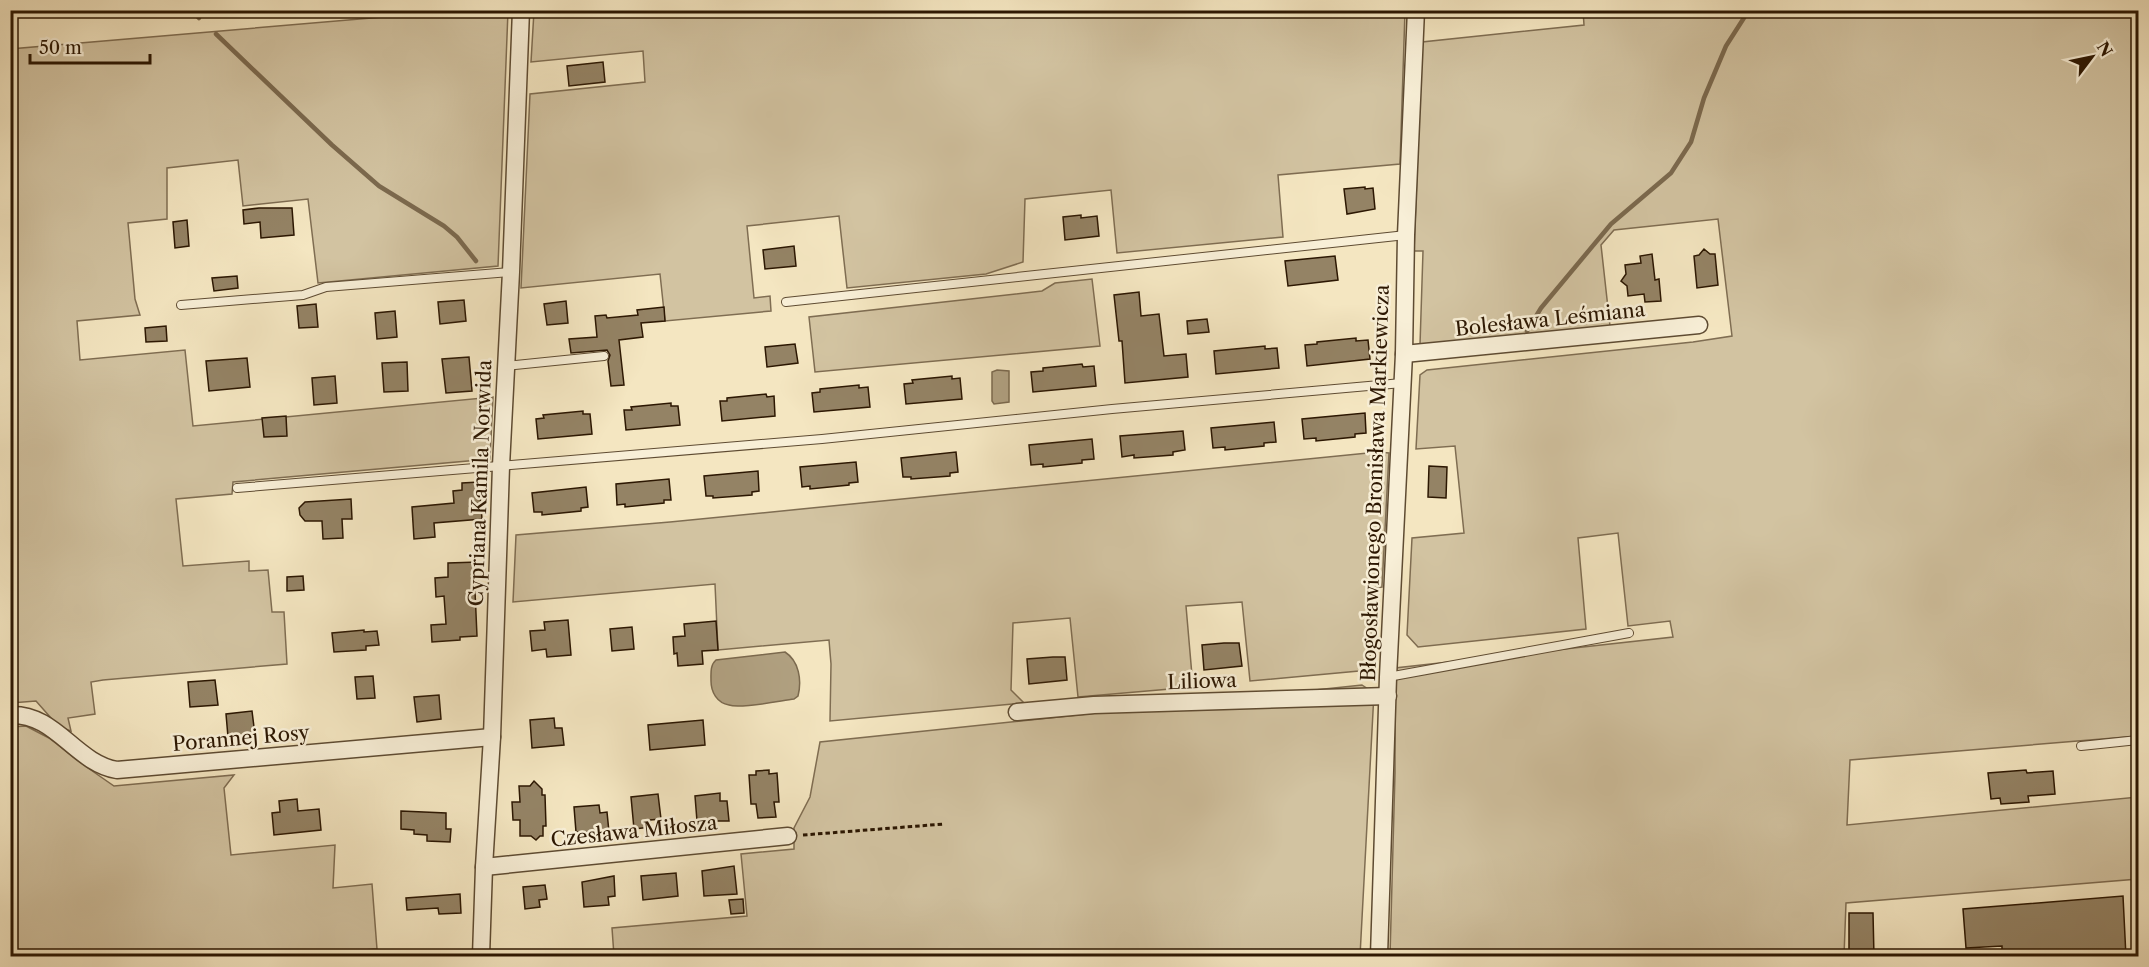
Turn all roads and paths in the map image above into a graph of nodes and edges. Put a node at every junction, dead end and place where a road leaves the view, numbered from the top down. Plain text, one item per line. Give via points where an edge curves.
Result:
1 (521, 10) edge
2 (1416, 10) edge
3 (1406, 235) junction
4 (511, 272) junction
5 (786, 302) dead end
6 (182, 305) dead end
7 (1699, 325) dead end
8 (1404, 354) junction
9 (604, 357) dead end
10 (505, 366) junction
11 (1402, 383) junction
12 (501, 466) junction
13 (237, 488) dead end
14 (1629, 633) dead end
15 (1388, 677) junction
16 (1388, 696) junction
17 (1017, 712) dead end
18 (10, 715) edge
19 (492, 737) junction
20 (2139, 740) edge
21 (2081, 746) dead end
22 (944, 824) dead end
23 (788, 836) joint
24 (484, 867) junction
25 (481, 957) edge
26 (1379, 957) edge

1 - 4 street, Cypriana Kamila Norwida
2 - 3 street, Błogosławionego Bronisława Markiewicza
3 - 5 lane
3 - 8 street, Błogosławionego Bronisława Markiewicza
4 - 6 lane via 326,287 303,295
4 - 10 street, Cypriana Kamila Norwida
7 - 8 street, Bolesława Leśmiana
8 - 11 street, Błogosławionego Bronisława Markiewicza
9 - 10 lane
10 - 12 street, Cypriana Kamila Norwida
11 - 12 lane
11 - 15 street, Błogosławionego Bronisława Markiewicza
12 - 13 lane
12 - 19 street, Cypriana Kamila Norwida
14 - 15 lane
15 - 16 street, Błogosławionego Bronisława Markiewicza
16 - 17 street, Liliowa via 1094,705
16 - 26 street, Błogosławionego Bronisława Markiewicza
18 - 19 street, Porannej Rosy via 40,720 98,764 117,770
19 - 24 street, Cypriana Kamila Norwida
20 - 21 lane
22 - 23 path
23 - 24 street, Czesława Miłosza
24 - 25 street, Cypriana Kamila Norwida

